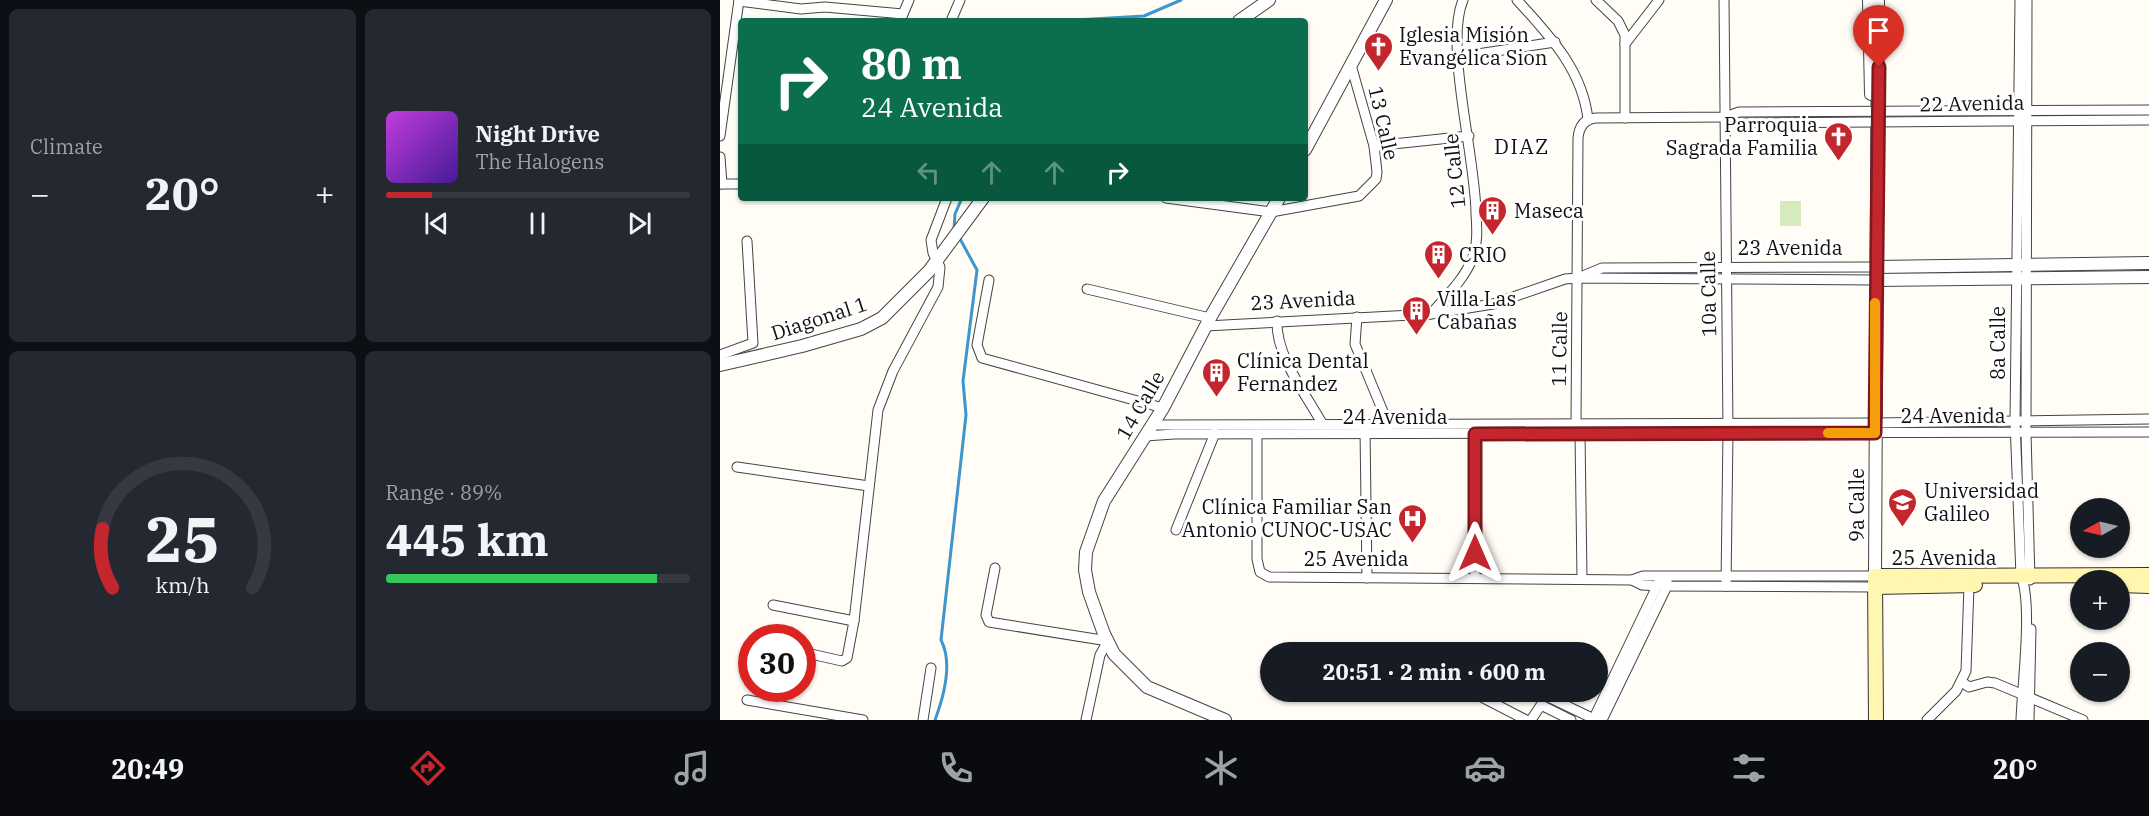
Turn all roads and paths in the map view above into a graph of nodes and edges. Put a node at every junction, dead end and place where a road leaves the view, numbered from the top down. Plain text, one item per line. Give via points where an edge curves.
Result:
1 (739, 0) edge
2 (909, 0) edge
3 (960, 0) edge
4 (1269, 0) edge
5 (1386, 0) edge
6 (1463, 0) edge
7 (1517, 0) edge
8 (1596, 0) edge
9 (1659, 0) edge
10 (1725, 0) edge
11 (1869, 0) edge
12 (1878, 0) edge
13 (2020, 0) edge
14 (2027, 0) edge
15 (901, 17) edge
16 (952, 18) edge
17 (1243, 18) edge
18 (1555, 42) junction
19 (1625, 44) junction
20 (1458, 57) junction
21 (1351, 65) junction
22 (2149, 110) edge
23 (2023, 115) junction
24 (1725, 117) junction
25 (1875, 117) junction
26 (1625, 118) junction
27 (2149, 120) edge
28 (1586, 121) junction
29 (720, 136) edge
30 (1469, 136) junction
31 (1308, 144) edge
32 (1374, 146) junction
33 (720, 158) edge
34 (721, 184) edge
35 (738, 184) edge
36 (945, 201) edge
37 (980, 201) edge
38 (1188, 201) edge
39 (1277, 201) edge
40 (1271, 212) junction
41 (747, 241) dead end
42 (938, 260) junction
43 (2149, 263) edge
44 (2021, 264) junction
45 (1725, 266) junction
46 (1875, 267) junction
47 (2149, 277) edge
48 (1578, 278) junction
49 (1726, 278) junction
50 (989, 280) dead end
51 (1875, 280) junction
52 (2021, 280) junction
53 (1087, 289) dead end
54 (1431, 314) junction
55 (1357, 317) junction
56 (1278, 321) junction
57 (1208, 322) junction
58 (720, 355) edge
59 (720, 365) edge
60 (1162, 408) junction
61 (2149, 419) edge
62 (2015, 421) junction
63 (2026, 421) junction
64 (1152, 425) junction
65 (1323, 425) junction
66 (1728, 428) junction
67 (1875, 428) junction
68 (1388, 429) junction
69 (1475, 429) junction
70 (1578, 429) junction
71 (1365, 430) junction
72 (2149, 432) edge
73 (2015, 433) junction
74 (2026, 433) junction
75 (1215, 434) junction
76 (1257, 434) junction
77 (1145, 436) junction
78 (737, 467) dead end
79 (869, 486) junction
80 (1176, 530) dead end
81 (995, 568) dead end
82 (2149, 575) edge
83 (1475, 576) junction
84 (1726, 576) junction
85 (1366, 578) junction
86 (1582, 578) junction
87 (2027, 581) junction
88 (1663, 582) junction
89 (1875, 582) junction
90 (2070, 584) edge
91 (1969, 585) junction
92 (2130, 585) edge
93 (1726, 586) junction
94 (2149, 586) edge
95 (773, 605) dead end
96 (854, 621) junction
97 (1108, 641) junction
98 (816, 655) edge
99 (931, 668) dead end
100 (1962, 682) junction
101 (2026, 696) junction
102 (759, 702) edge
103 (1491, 702) edge
104 (1559, 702) edge
105 (863, 720) edge
106 (924, 720) edge
107 (1086, 720) edge
108 (1225, 720) edge
109 (1526, 720) edge
110 (1532, 720) edge
111 (1571, 720) edge
112 (1596, 720) edge
113 (1876, 720) edge
114 (1927, 720) edge
115 (2021, 720) edge
116 (2030, 720) edge
117 (2083, 720) edge

1 - 15 street
1 - 29 street
2 - 15 street
3 - 16 street
4 - 17 street
5 - 21 street
6 - 20 street, 12 Calle via 1459,11
7 - 18 street, 11 Calle
8 - 19 street via 1622,26
9 - 19 street
10 - 24 street, 10a Calle
11 - 25 street, 9a Calle
12 - 25 street, 9a Calle
13 - 23 street, 8a Calle
14 - 23 street, 8a Calle
18 - 20 street
18 - 28 street, 11 Calle via 1582,91
19 - 26 street
20 - 30 street, 12 Calle
21 - 31 street
21 - 32 street, 13 Calle
22 - 23 street, 22 Avenida
23 - 25 street, 22 Avenida
23 - 27 street, 22 Avenida
23 - 44 street, 8a Calle
24 - 25 street, 22 Avenida via 1739,112
24 - 26 street, 22 Avenida
24 - 45 street, 10a Calle
25 - 46 street, 9a Calle
26 - 28 street, 22 Avenida
28 - 48 street, 11 Calle via 1578,138
30 - 32 street
30 - 54 street, 12 Calle via 1476,207 1475,250 1466,271
32 - 40 street, 13 Calle via 1377,176 1351,199
33 - 34 street
34 - 35 street
36 - 42 street via 931,240
37 - 42 street, Diagonal 1
38 - 40 street
39 - 40 street, 14 Calle
40 - 57 street, 14 Calle
41 - 58 street via 753,343
42 - 59 street, Diagonal 1 via 875,322 802,346
42 - 79 street via 936,292 881,399
43 - 44 street, 23 Avenida
44 - 46 street, 23 Avenida
44 - 52 street, 8a Calle
45 - 46 street, 23 Avenida
45 - 48 street, 23 Avenida via 1602,268
45 - 49 street, 10a Calle
46 - 51 street, 9a Calle
47 - 52 street, 23 Avenida
48 - 49 street, 23 Avenida
48 - 54 street, 23 Avenida via 1492,304
48 - 70 street, 11 Calle
49 - 51 street, 23 Avenida
49 - 66 street, 10a Calle
50 - 60 street via 977,345 982,358
51 - 52 street, 23 Avenida
51 - 67 street, 9a Calle
52 - 62 street, 8a Calle
52 - 63 street, 8a Calle
53 - 57 street, 23 Avenida
54 - 55 street, 23 Avenida
55 - 56 street, 23 Avenida
55 - 68 street via 1355,344
56 - 57 street, 23 Avenida
56 - 65 street via 1280,345
57 - 60 street, 14 Calle
60 - 64 street, 14 Calle
61 - 63 street, 24 Avenida
62 - 63 street, 24 Avenida
62 - 67 street, 24 Avenida
62 - 73 street, 8a Calle
63 - 74 street, 8a Calle
64 - 65 street, 24 Avenida
64 - 77 street, 14 Calle
65 - 71 street, 24 Avenida
66 - 67 street, 24 Avenida
66 - 70 street, 24 Avenida
66 - 84 street, 10a Calle
67 - 73 street, 24 Avenida
67 - 89 street, 9a Calle
68 - 69 street, 24 Avenida
68 - 71 street, 24 Avenida
69 - 70 street, 24 Avenida
69 - 83 street
70 - 86 street, 11 Calle
71 - 76 street, 24 Avenida
71 - 85 street
72 - 74 street, 24 Avenida
73 - 74 street, 24 Avenida
73 - 87 street, 8a Calle
74 - 87 street, 8a Calle
75 - 76 street, 24 Avenida
75 - 77 street, 24 Avenida
75 - 80 street
76 - 85 street, 25 Avenida via 1260,572 1274,577
77 - 97 street, 14 Calle via 1104,501 1086,552 1089,592
78 - 79 street
79 - 96 street
81 - 97 street via 986,615 989,622
82 - 87 main road, 25 Avenida
83 - 85 street, 25 Avenida
83 - 86 street, 25 Avenida
84 - 88 street, 25 Avenida
84 - 89 street, 25 Avenida
84 - 93 street, 10a Calle
86 - 88 street, 25 Avenida
87 - 89 main road, 25 Avenida
87 - 90 main road, 25 Avenida
87 - 91 main road, 25 Avenida
87 - 101 street, 8a Calle
88 - 93 street, 25 Avenida
88 - 112 street
89 - 91 main road, 25 Avenida
89 - 93 street, 25 Avenida
89 - 113 main road, 9a Calle
91 - 100 street via 1967,658
92 - 94 main road
95 - 96 street
96 - 98 street via 845,660
97 - 107 street via 1100,655
97 - 108 street, 14 Calle via 1114,654 1147,687
99 - 106 street
100 - 101 street via 1969,687 1991,682
100 - 114 street
101 - 115 street, 8a Calle
101 - 116 street, 8a Calle
101 - 117 street
102 - 105 street
103 - 109 street
104 - 112 street
110 - 111 street via 1541,705

